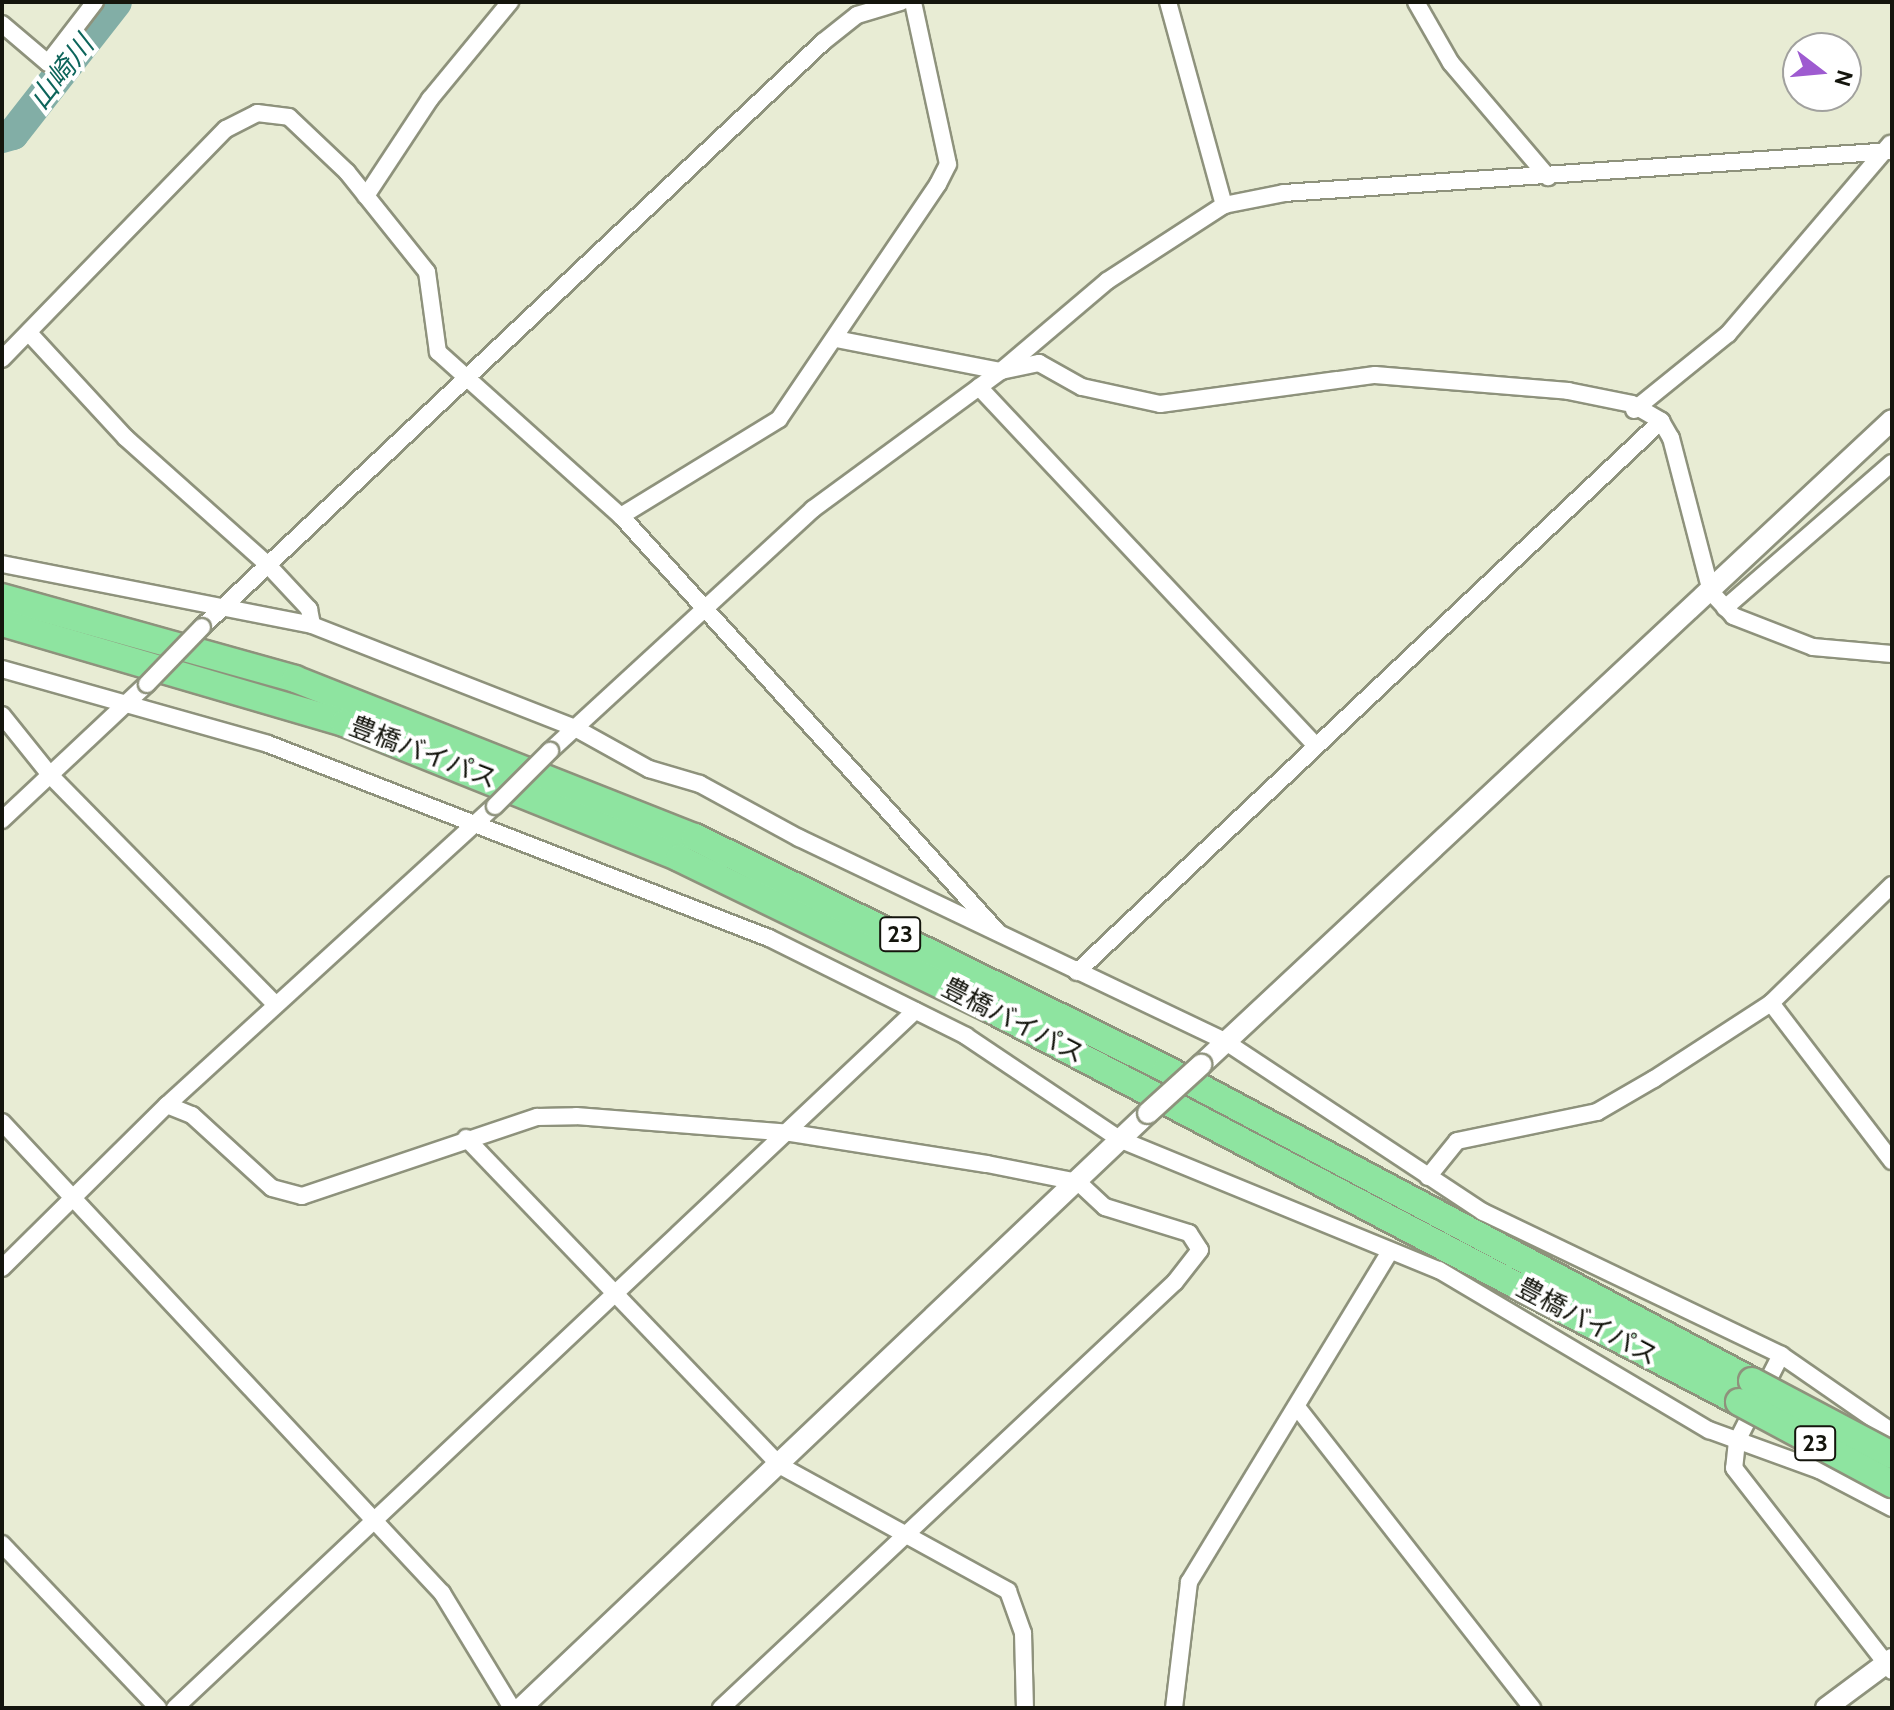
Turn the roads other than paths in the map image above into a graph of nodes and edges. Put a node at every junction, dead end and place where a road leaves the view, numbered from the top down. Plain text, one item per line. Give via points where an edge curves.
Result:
1 (95, 2) edge
2 (510, 2) edge
3 (901, 2) edge
4 (913, 2) edge
5 (1168, 2) edge
6 (1416, 2) edge
7 (2, 24) edge
8 (1890, 147) edge
9 (1548, 177) junction
10 (366, 196) junction
11 (1224, 205) junction
12 (29, 333) junction
13 (836, 339) junction
14 (2, 359) edge
15 (1001, 371) junction
16 (464, 382) junction
17 (979, 387) junction
18 (1634, 410) junction
19 (1892, 420) edge
20 (1661, 421) junction
21 (1892, 463) edge
22 (621, 516) junction
23 (2, 564) edge
24 (267, 564) junction
25 (2, 597) edge
26 (1718, 600) junction
27 (224, 605) junction
28 (704, 605) junction
29 (2, 623) edge
30 (312, 625) junction
31 (1892, 654) edge
32 (2, 669) edge
33 (119, 705) junction
34 (2, 715) edge
35 (575, 728) junction
36 (1313, 743) junction
37 (50, 775) junction
38 (2, 820) edge
39 (477, 824) junction
40 (1892, 885) edge
41 (996, 930) junction
42 (1077, 972) junction
43 (1771, 1003) junction
44 (275, 1004) junction
45 (915, 1011) junction
46 (1226, 1042) junction
47 (167, 1105) junction
48 (2, 1122) edge
49 (791, 1133) junction
50 (466, 1138) junction
51 (1119, 1139) junction
52 (1892, 1161) edge
53 (1428, 1177) junction
54 (1078, 1182) junction
55 (75, 1197) junction
56 (1390, 1251) junction
57 (2, 1268) edge
58 (613, 1296) junction
59 (1781, 1355) junction
60 (1745, 1391) junction
61 (1297, 1407) junction
62 (1892, 1432) edge
63 (1737, 1441) junction
64 (1892, 1455) edge
65 (781, 1466) junction
66 (1892, 1484) edge
67 (1892, 1508) edge
68 (374, 1519) junction
69 (906, 1532) junction
70 (2, 1544) edge
71 (1890, 1664) edge
72 (158, 1708) edge
73 (175, 1708) edge
74 (512, 1708) edge
75 (521, 1708) edge
76 (721, 1708) edge
77 (1025, 1708) edge
78 (1174, 1708) edge
79 (1532, 1708) edge
80 (1826, 1708) edge

1 - 7 street via 48,63
2 - 10 street via 430,99
3 - 16 street via 857,15 823,42
4 - 13 street via 948,164
5 - 11 street
6 - 9 street via 1451,63
8 - 9 street
8 - 18 street via 1728,334
9 - 11 street via 1284,193
10 - 12 street via 289,117 245,116
10 - 16 street via 427,272 435,344
11 - 15 street via 1107,281
12 - 14 street
12 - 24 street via 126,438
13 - 15 street
13 - 22 street via 779,419
15 - 17 street
15 - 18 street via 1039,363 1082,387 1160,404 1375,375 1568,391
16 - 22 street
16 - 24 street
17 - 28 street via 813,509
17 - 36 street
18 - 20 street
19 - 26 street
20 - 26 street
20 - 36 street
21 - 26 street
22 - 28 street
23 - 27 street
24 - 27 street
24 - 30 street via 309,609
25 - 60 highway, 豊橋バイパス / 23 via 295,679 682,831 1072,1021
26 - 31 street via 1813,647
26 - 46 street
27 - 30 street
27 - 33 street, bridge via 147,684
28 - 35 street
28 - 41 street
29 - 60 highway, 豊橋バイパス / 23 via 344,723 679,858 990,1009
30 - 35 street
32 - 33 street
33 - 37 street
33 - 39 street via 268,744
34 - 37 street
35 - 39 street, bridge
35 - 41 street
36 - 42 street
37 - 38 street
37 - 44 street
39 - 44 street
39 - 45 street via 769,938
40 - 43 street
41 - 42 street
42 - 46 street
43 - 52 street
43 - 53 street via 1597,1112 1457,1141
44 - 47 street
45 - 49 street
45 - 51 street via 1072,1100
46 - 51 street, bridge
46 - 53 street
47 - 50 street via 192,1115 272,1188 302,1196
47 - 55 street
48 - 55 street
49 - 50 street via 576,1116 537,1117
49 - 54 street
49 - 58 street
50 - 58 street
51 - 54 street
51 - 56 street
53 - 59 street via 1483,1212
54 - 65 street
54 - 69 street via 1105,1207 1189,1233 1200,1250 1195,1262
55 - 57 street
55 - 68 street
56 - 61 street
56 - 63 street via 1439,1270 1530,1329
58 - 65 street
58 - 68 street
59 - 62 street
59 - 63 street
60 - 64 highway, 豊橋バイパス / 23, bridge
60 - 66 highway, 豊橋バイパス / 23, bridge
61 - 78 street via 1189,1582
61 - 79 street
63 - 67 street via 1819,1470
63 - 71 street via 1734,1468
65 - 69 street
65 - 75 street
68 - 73 street
68 - 74 street via 442,1593
69 - 76 street
69 - 77 street via 1008,1591 1023,1633
70 - 72 street
71 - 80 street

